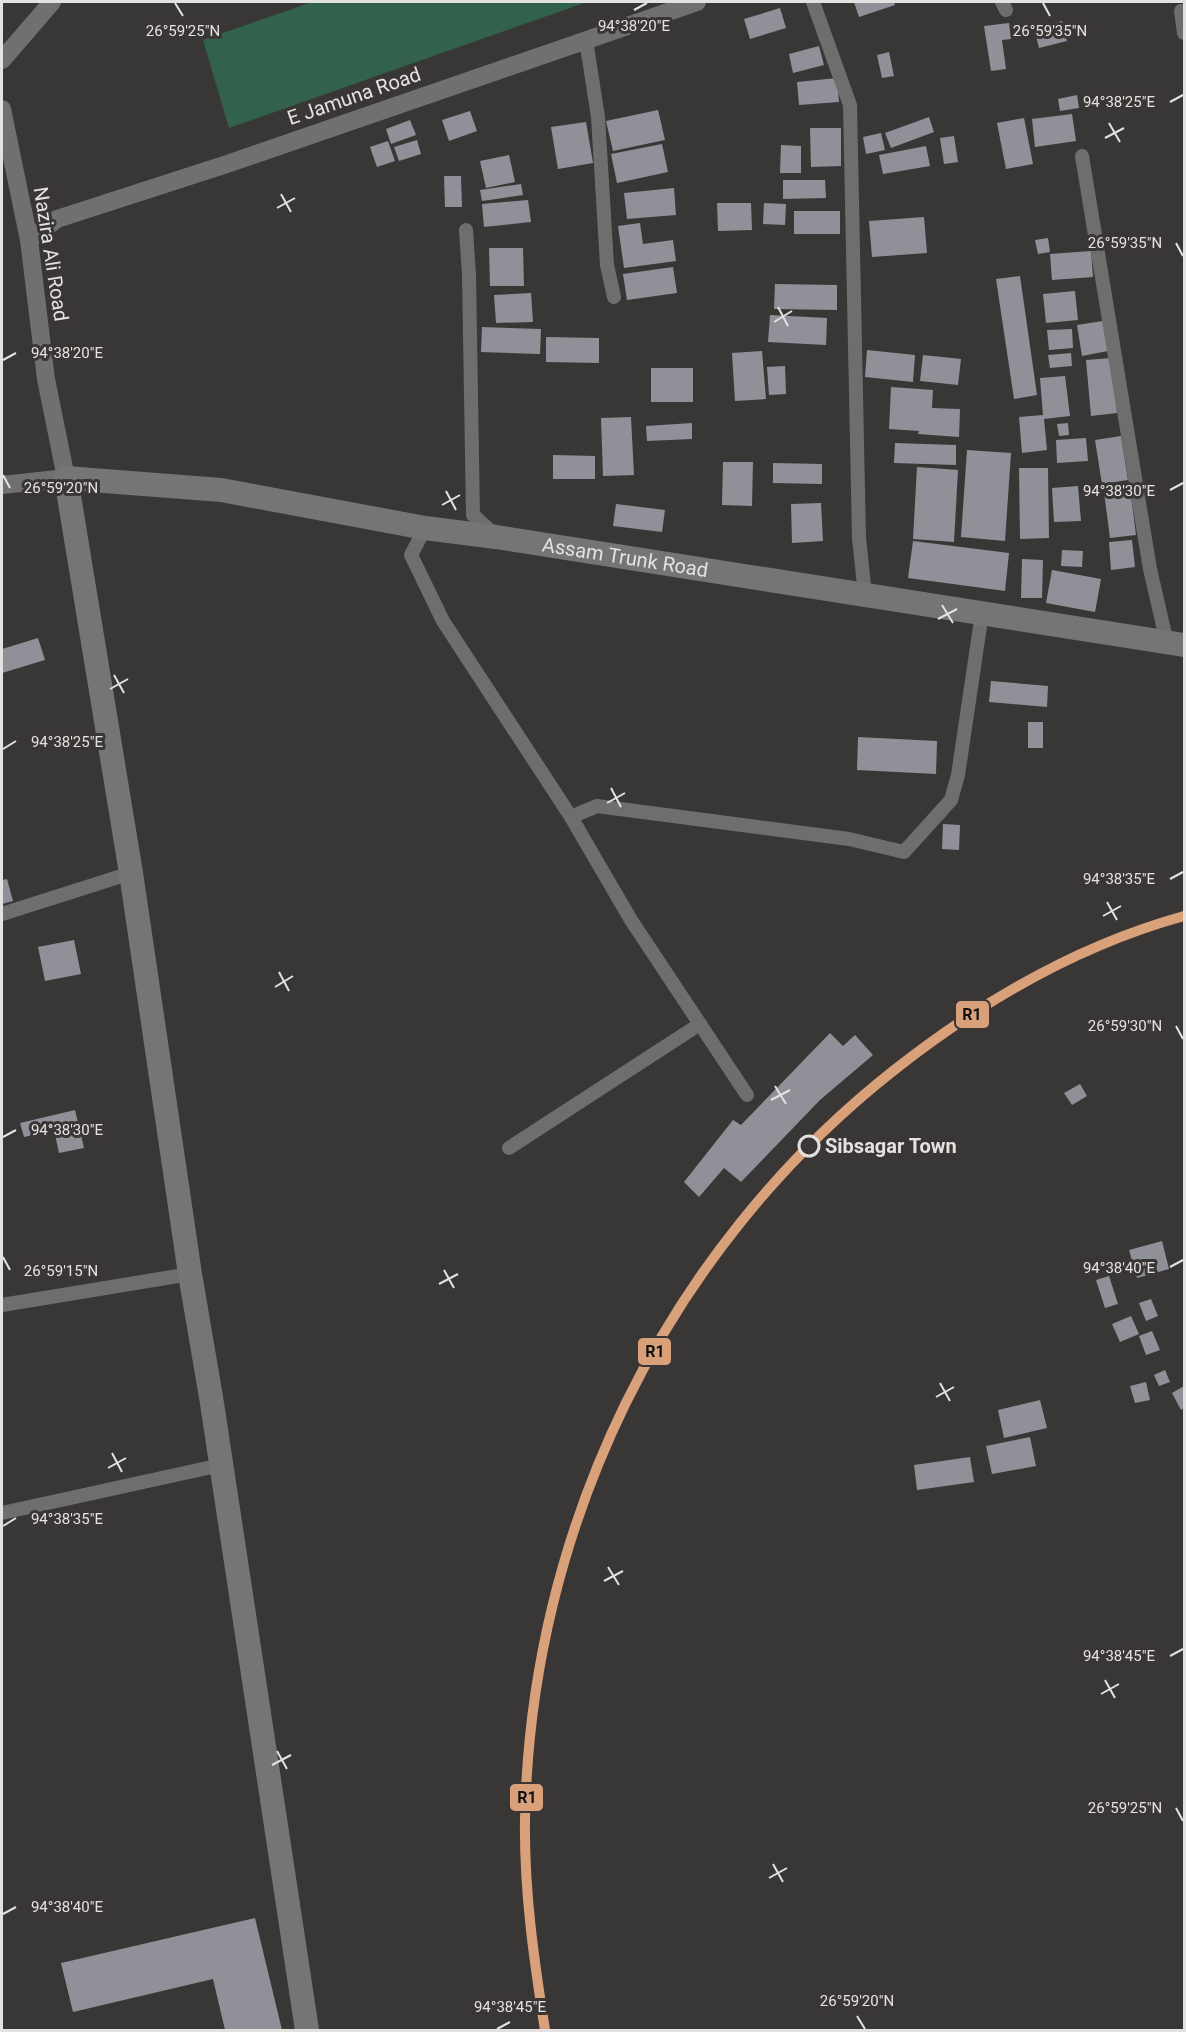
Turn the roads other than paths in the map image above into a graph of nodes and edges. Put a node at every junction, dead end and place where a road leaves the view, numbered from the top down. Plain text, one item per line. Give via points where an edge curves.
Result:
1 (52, 2) edge
2 (697, 2) edge
3 (813, 2) edge
4 (1181, 11) dead end
5 (1185, 33) edge
6 (586, 40) junction
7 (2, 60) edge
8 (2, 110) edge
9 (1082, 156) dead end
10 (466, 230) dead end
11 (29, 240) junction
12 (614, 297) dead end
13 (66, 478) junction
14 (2, 485) edge
15 (425, 528) junction
16 (496, 537) junction
17 (865, 595) junction
18 (982, 613) junction
19 (1176, 644) edge
20 (571, 817) junction
21 (131, 873) junction
22 (2, 914) edge
23 (700, 1024) junction
24 (747, 1095) dead end
25 (509, 1148) dead end
26 (190, 1274) junction
27 (2, 1305) edge
28 (221, 1465) junction
29 (2, 1513) edge
30 (307, 2031) edge

1 - 7 street
2 - 6 street, E Jamuna Road
3 - 17 street via 850,105 859,538
4 - 5 street
6 - 11 street, E Jamuna Road via 57,219
6 - 12 street via 598,117 607,265
8 - 11 street, Nazira Ali Road
9 - 19 street via 1150,569
10 - 16 street via 473,515
11 - 13 street, Nazira Ali Road via 46,379
13 - 14 street
13 - 15 highway, Assam Trunk Road via 221,490
13 - 21 highway
15 - 16 highway, Assam Trunk Road
15 - 20 street via 411,555 443,621
16 - 17 highway, Assam Trunk Road
17 - 18 highway, Assam Trunk Road
18 - 19 highway, Assam Trunk Road
18 - 20 street via 951,800 904,852 849,839 597,806
20 - 23 street via 631,920
21 - 22 street
21 - 26 highway
23 - 24 street
23 - 25 street
26 - 27 street
26 - 28 highway
28 - 29 street
28 - 30 highway

